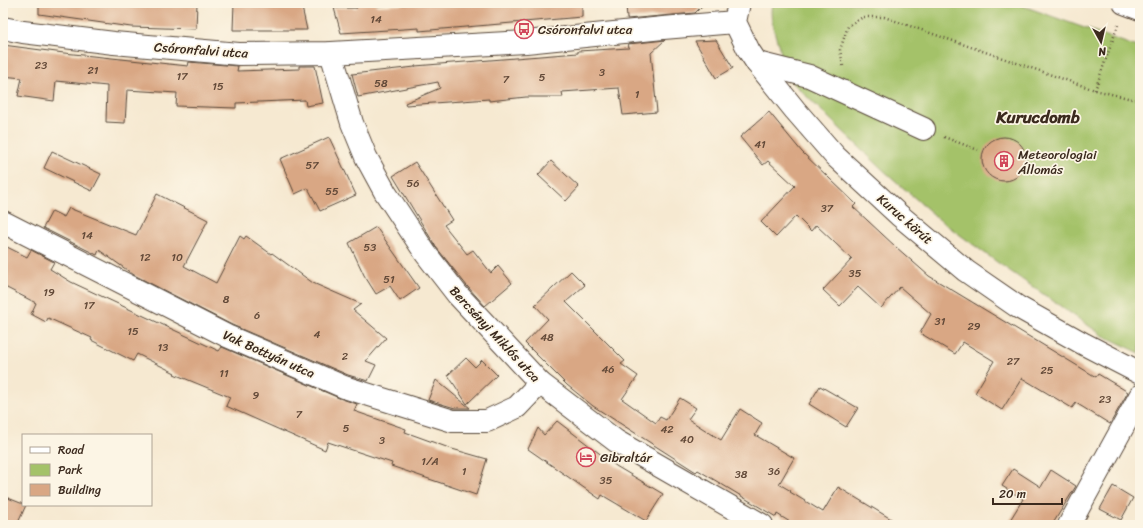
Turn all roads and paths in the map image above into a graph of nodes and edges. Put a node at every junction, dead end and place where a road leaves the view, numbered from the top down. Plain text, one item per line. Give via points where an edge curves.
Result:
1 (1130, 5) edge
2 (737, 12) edge
3 (3, 28) edge
4 (331, 53) junction
5 (757, 63) junction
6 (844, 69) dead end
7 (1095, 90) junction
8 (1140, 101) edge
9 (924, 129) dead end
10 (3, 222) edge
11 (1140, 373) edge
12 (540, 383) junction
13 (1140, 396) edge
14 (762, 525) edge
15 (1069, 525) edge

1 - 7 path via 1113,38
2 - 4 street, Csóronfalvi utca via 663,28 526,42
2 - 5 street, Kuruc körút via 749,51
3 - 4 street, Csóronfalvi utca via 98,41 239,54
4 - 12 street, Bercsényi Miklós utca via 352,123 366,157 385,192 426,254 457,294
5 - 9 street via 808,76
5 - 11 street, Kuruc körút via 835,156 899,216 966,271 1018,307
6 - 7 path via 840,50 848,26 863,17 884,17
7 - 8 path
10 - 12 street, Vak Bottyán utca via 227,336 344,387 453,421 486,421 517,407
12 - 14 street, Bercsényi Miklós utca via 616,441
13 - 15 street

